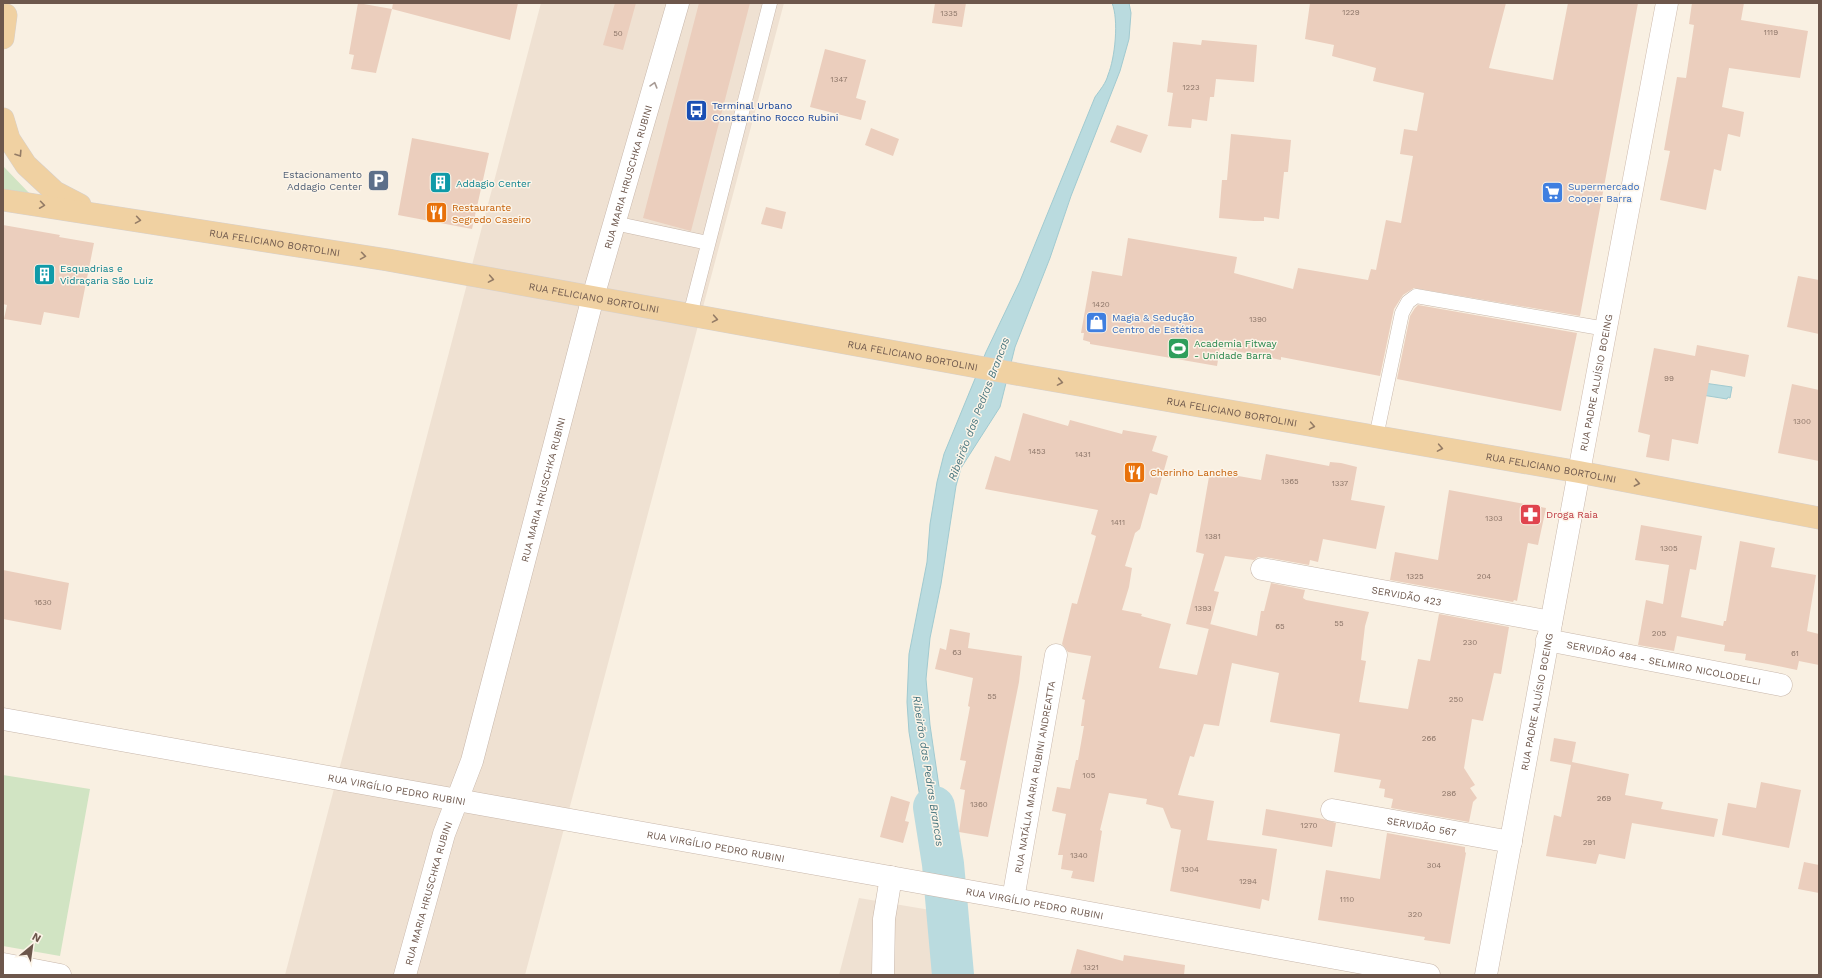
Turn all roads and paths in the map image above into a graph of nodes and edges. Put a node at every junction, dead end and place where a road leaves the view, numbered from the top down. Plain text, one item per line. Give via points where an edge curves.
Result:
1 (678, 3) edge
2 (770, 3) edge
3 (1667, 3) edge
4 (9, 12) edge
5 (3, 38) edge
6 (3, 119) edge
7 (3, 200) edge
8 (99, 214) junction
9 (614, 223) junction
10 (708, 243) junction
11 (593, 297) junction
12 (690, 315) junction
13 (1606, 329) junction
14 (1376, 437) junction
15 (1579, 472) junction
16 (1819, 518) edge
17 (1262, 569) dead end
18 (1549, 631) junction
19 (1056, 655) dead end
20 (1781, 685) dead end
21 (3, 719) edge
22 (458, 801) junction
23 (1332, 810) dead end
24 (1511, 842) junction
25 (892, 877) junction
26 (1013, 899) junction
27 (3, 964) edge
28 (60, 975) edge
29 (405, 975) edge
30 (883, 975) edge
31 (1428, 975) edge
32 (1486, 975) edge

9 -> 1 street, RUA MARIA HRUSCHKA RUBINI
2 - 10 lane
3 - 13 street, RUA PADRE ALUÍSIO BOEING
4 - 5 main road
6 -> 8 main road, RUA FELICIANO BORTOLINI via 9,139 26,164 55,192
7 -> 8 main road, RUA FELICIANO BORTOLINI
8 -> 11 main road, RUA FELICIANO BORTOLINI via 388,260
9 - 10 lane
9 - 11 street, RUA MARIA HRUSCHKA RUBINI
10 - 12 lane
11 - 12 main road, RUA FELICIANO BORTOLINI
11 - 22 street, RUA MARIA HRUSCHKA RUBINI via 472,761
12 -> 14 main road, RUA FELICIANO BORTOLINI
13 - 14 lane via 1416,296 1408,302 1402,313
13 - 15 street, RUA PADRE ALUÍSIO BOEING
14 -> 15 main road, RUA FELICIANO BORTOLINI
15 -> 16 main road, RUA FELICIANO BORTOLINI
15 - 18 street, RUA PADRE ALUÍSIO BOEING
17 - 18 street, SERVIDÃO 423
18 - 20 street, SERVIDÃO 484 - SELMIRO NICOLODELLI
18 - 24 street, RUA PADRE ALUÍSIO BOEING
19 - 26 street, RUA NATÁLIA MARIA RUBINI ANDREATTA
21 - 22 street, RUA VIRGÍLIO PEDRO RUBINI
22 - 25 street, RUA VIRGÍLIO PEDRO RUBINI
22 - 29 street, RUA MARIA HRUSCHKA RUBINI via 444,834
23 - 24 street, SERVIDÃO 567
24 - 32 street, RUA PADRE ALUÍSIO BOEING
25 - 26 street, RUA VIRGÍLIO PEDRO RUBINI
25 - 30 street via 884,919
26 - 31 street, RUA VIRGÍLIO PEDRO RUBINI
27 - 28 street

